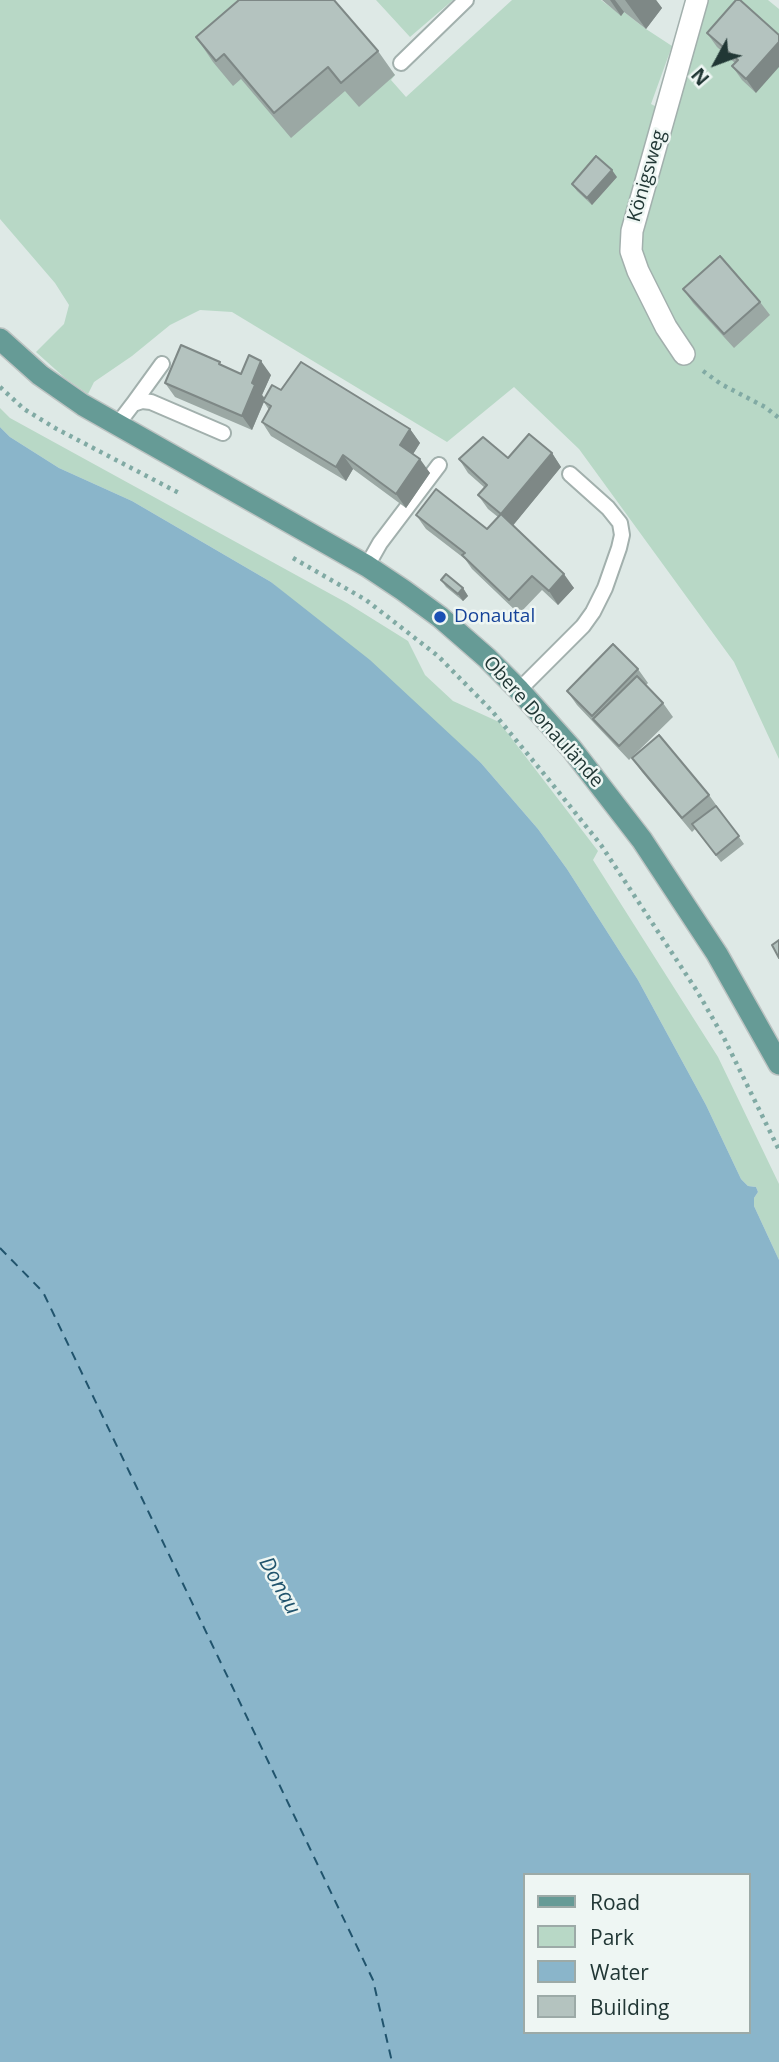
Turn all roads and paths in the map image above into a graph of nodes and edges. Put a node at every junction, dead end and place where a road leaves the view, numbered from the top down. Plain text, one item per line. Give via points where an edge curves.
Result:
1 (466, 0) edge
2 (697, 0) edge
3 (401, 63) dead end
4 (0, 339) edge
5 (684, 354) joint
6 (162, 364) dead end
7 (0, 387) edge
8 (133, 404) junction
9 (779, 418) edge
10 (117, 425) junction
11 (223, 433) dead end
12 (439, 465) dead end
13 (570, 474) dead end
14 (187, 497) dead end
15 (290, 556) dead end
16 (367, 566) junction
17 (519, 690) junction
18 (779, 1064) edge
19 (779, 1150) edge

1 - 3 lane
2 - 5 street, Königsweg via 632,231 631,251 666,327
4 - 10 main road, Obere Donaulände via 54,386
5 - 9 path via 721,384
6 - 8 lane
7 - 14 path via 55,428
8 - 10 lane
8 - 11 lane via 151,402
10 - 16 main road, Obere Donaulände
12 - 16 lane
13 - 17 lane via 620,523 619,548 593,612
15 - 19 path via 366,600 438,656 492,711 549,780 601,845 697,991
16 - 17 main road, Obere Donaulände via 440,617
17 - 18 main road, Obere Donaulände via 650,850 717,954

